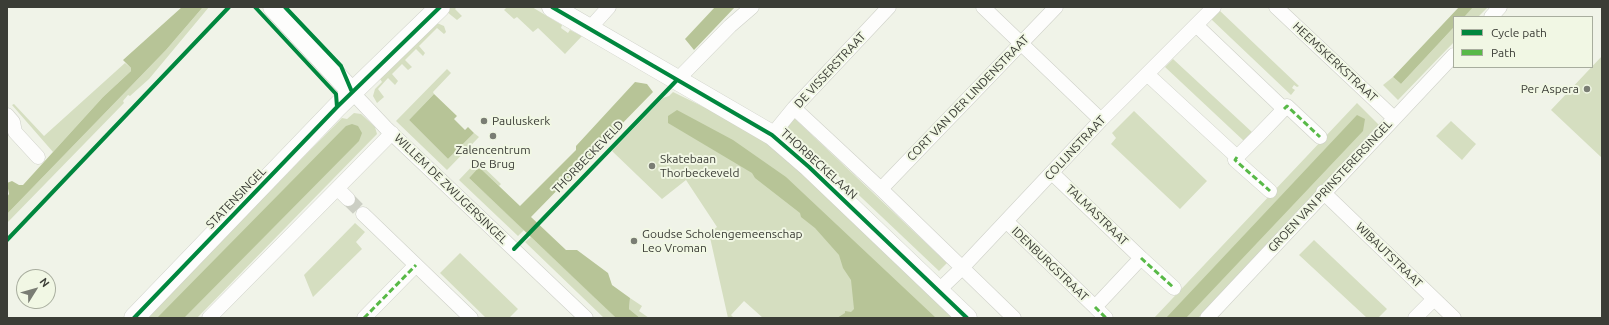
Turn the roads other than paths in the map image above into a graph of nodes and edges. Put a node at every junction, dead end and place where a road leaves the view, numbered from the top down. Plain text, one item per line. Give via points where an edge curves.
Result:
1 (273, 7) edge
2 (440, 7) edge
3 (552, 7) edge
4 (609, 7) edge
5 (752, 7) edge
6 (890, 7) edge
7 (983, 7) edge
8 (1056, 7) edge
9 (1214, 7) edge
10 (1276, 7) edge
11 (1500, 7) edge
12 (1492, 16) edge
13 (1196, 25) junction
14 (590, 28) junction
15 (1021, 43) junction
16 (1453, 56) edge
17 (1147, 74) junction
18 (677, 80) junction
19 (352, 92) junction
20 (794, 108) junction
21 (1284, 109) junction
22 (7, 114) edge
23 (1394, 118) junction
24 (1101, 120) junction
25 (392, 133) junction
26 (772, 135) junction
27 (1320, 137) dead end
28 (38, 157) dead end
29 (1237, 157) junction
30 (1052, 173) junction
31 (338, 189) junction
32 (881, 189) junction
33 (1270, 191) dead end
34 (1323, 192) junction
35 (348, 199) tunnel mouth
36 (362, 214) tunnel mouth
37 (1006, 221) junction
38 (1142, 258) junction
39 (416, 265) junction
40 (961, 269) junction
41 (1174, 288) dead end
42 (938, 291) junction
43 (1434, 299) junction
44 (1094, 307) junction
45 (134, 318) edge
46 (209, 318) edge
47 (364, 318) edge
48 (471, 318) edge
49 (586, 318) edge
50 (967, 318) edge
51 (1014, 318) edge
52 (1106, 318) edge
53 (1207, 318) edge
54 (1415, 318) edge
55 (1454, 318) edge

1 - 19 main road
2 - 19 main road, STATENSINGEL
3 - 14 main road, THORBECKELAAN
4 - 14 street
5 - 18 street
6 - 20 street, DE VISSERSTRAAT
7 - 15 street
8 - 15 street, CORT VAN DER LINDENSTRAAT
9 - 13 street, COLIJNSTRAAT
10 - 23 street, HEEMSKERKSTRAAT
11 - 12 street
13 - 17 street, COLIJNSTRAAT
13 - 21 street
14 - 18 main road, THORBECKELAAN
15 - 24 street
15 - 32 street, CORT VAN DER LINDENSTRAAT
16 - 23 street, GROEN VAN PRINSTERERSINGEL
17 - 24 street, COLIJNSTRAAT
17 - 29 street
18 - 26 main road, THORBECKELAAN
19 - 25 street, WILLEM DE ZWIJGERSINGEL
19 - 45 main road, STATENSINGEL
20 - 26 street, DE VISSERSTRAAT
20 - 32 street, THORBECKELAAN
21 - 27 street via 1287,106
21 - 29 street
22 - 28 street via 13,122 15,132
23 - 34 street, GROEN VAN PRINSTERERSINGEL
24 - 30 street, COLIJNSTRAAT
25 - 31 street
25 - 49 street, WILLEM DE ZWIJGERSINGEL
26 - 42 main road, THORBECKELAAN via 810,166
29 - 33 street via 1235,160
30 - 37 street, COLIJNSTRAAT
30 - 38 street, TALMASTRAAT
31 - 35 street
31 - 46 street
32 - 40 street, THORBECKELAAN
34 - 43 street, WIBAUTSTRAAT
34 - 53 street, GROEN VAN PRINSTERERSINGEL
36 - 39 street
37 - 40 street, COLIJNSTRAAT
37 - 44 street, IDENBURGSTRAAT
38 - 41 street, TALMASTRAAT
38 - 44 street, IDENBURGSTRAAT
39 - 47 street
39 - 48 street
40 - 42 street, COLIJNSTRAAT
40 - 51 street, THORBECKELAAN
42 - 50 main road, THORBECKELAAN
43 - 54 street
43 - 55 street, WIBAUTSTRAAT
44 - 52 street, IDENBURGSTRAAT

